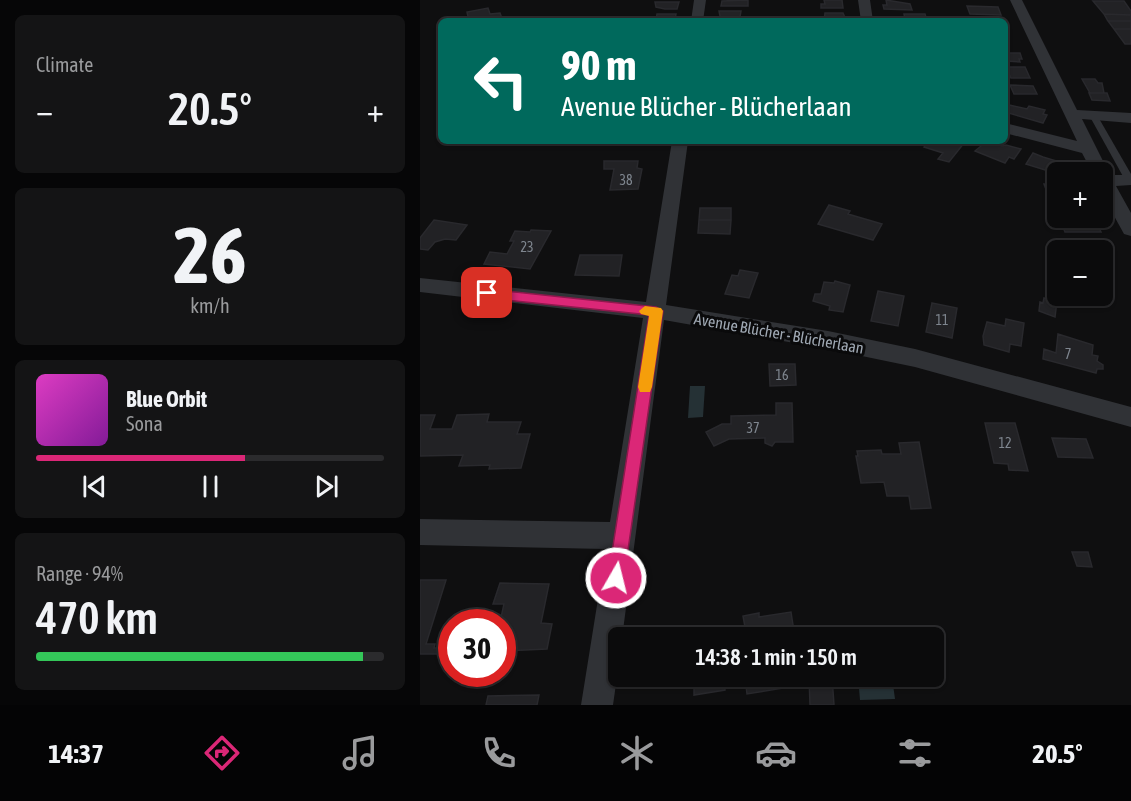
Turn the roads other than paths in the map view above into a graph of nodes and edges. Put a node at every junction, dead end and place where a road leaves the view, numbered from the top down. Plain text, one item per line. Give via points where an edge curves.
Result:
1 (699, 0) edge
2 (864, 0) edge
3 (1016, 0) edge
4 (697, 18) edge
5 (867, 18) edge
6 (1071, 114) junction
7 (1093, 115) junction
8 (1131, 117) edge
9 (1008, 129) edge
10 (680, 144) edge
11 (1087, 149) junction
12 (1095, 162) edge
13 (1113, 177) edge
14 (1130, 180) edge
15 (1113, 196) edge
16 (1131, 231) edge
17 (420, 285) edge
18 (656, 311) junction
19 (1131, 417) edge
20 (420, 532) edge
21 (623, 536) junction
22 (597, 705) edge

1 - 4 street
2 - 5 street
3 - 6 street
6 - 7 street
6 - 11 street
7 - 8 street
7 - 14 lane
9 - 11 street
10 - 18 street
11 - 12 street
13 - 14 street
15 - 16 street
17 - 18 street, Avenue Blücher - Blücherlaan
18 - 19 street, Avenue Blücher - Blücherlaan via 915,358
18 - 21 street
20 - 21 street
21 - 22 street

